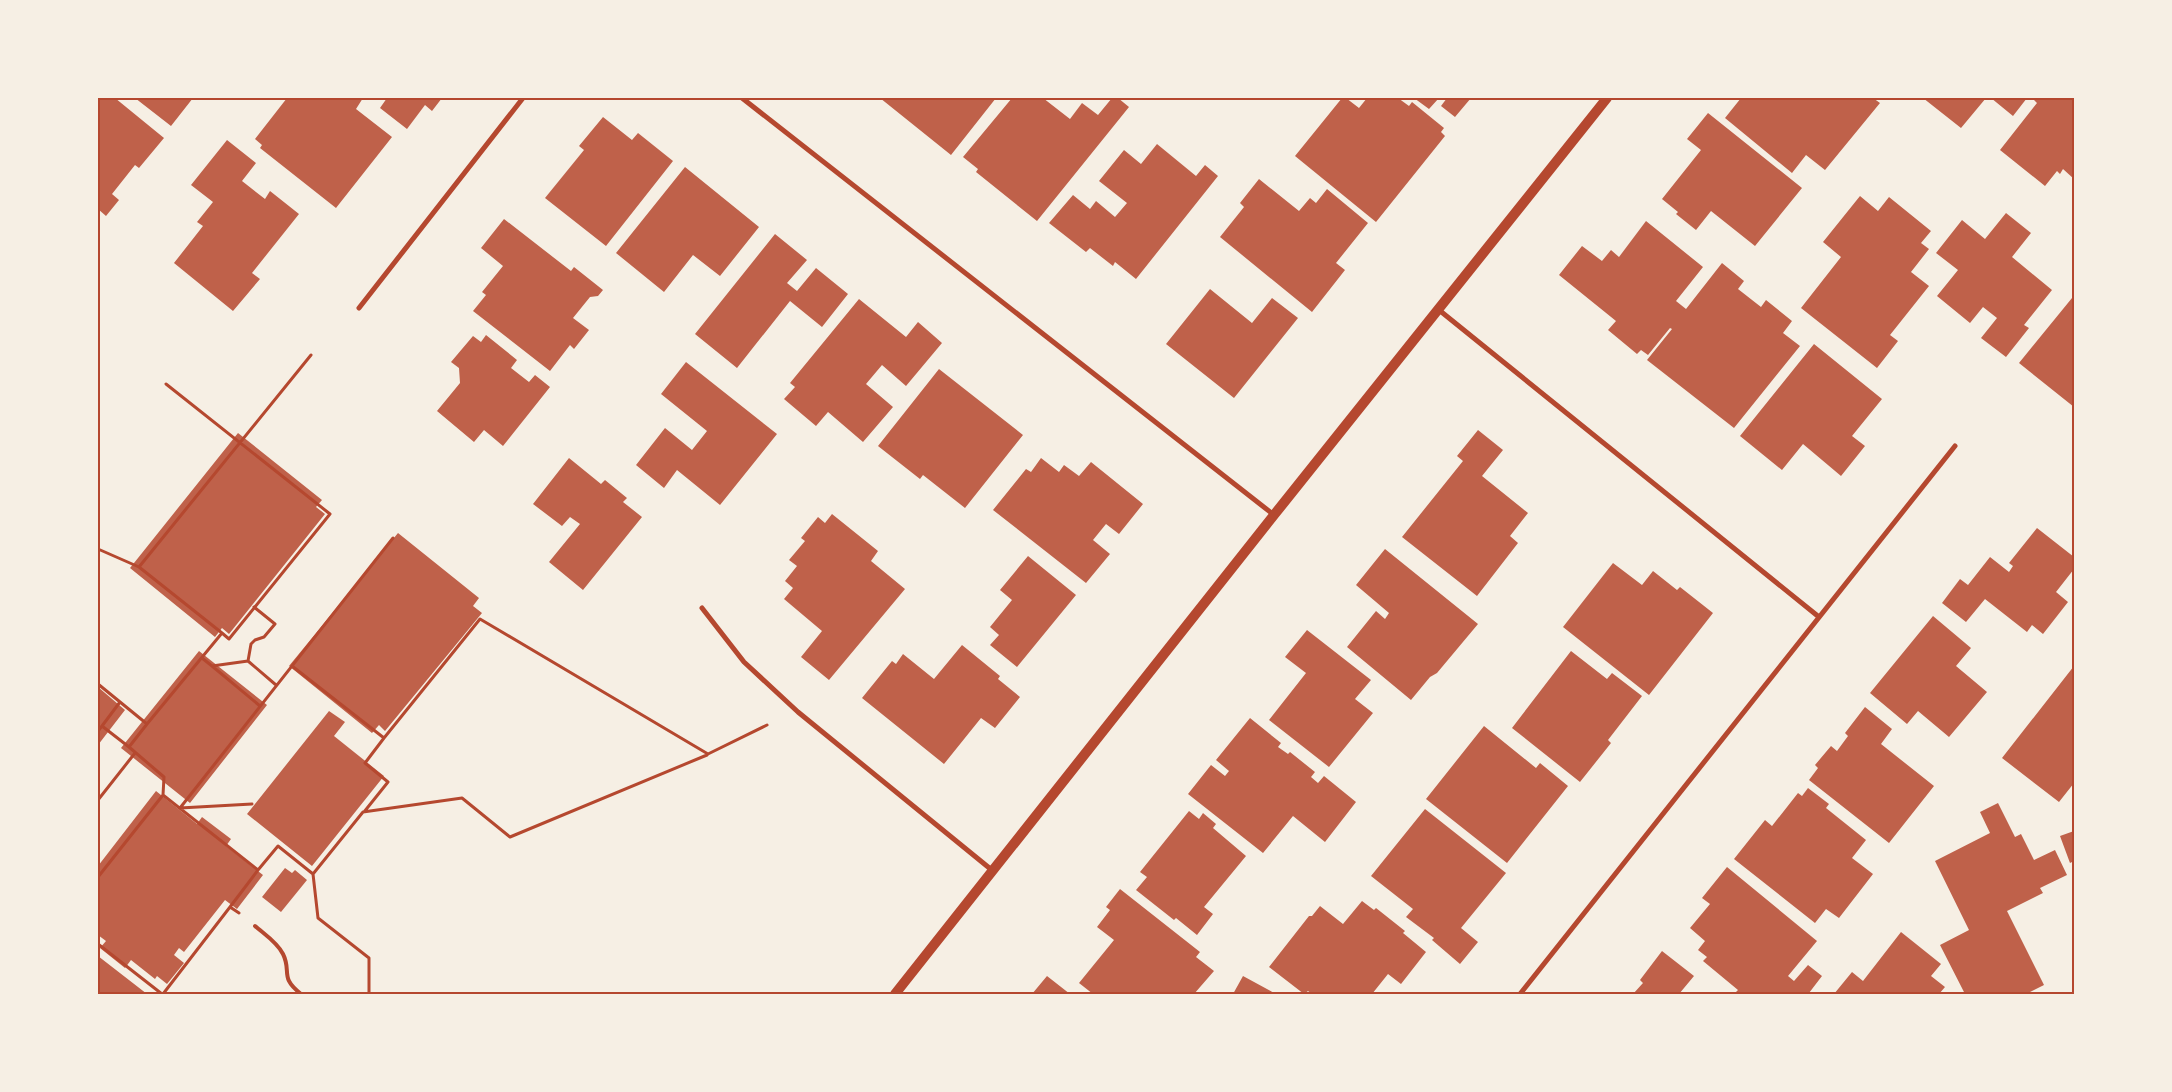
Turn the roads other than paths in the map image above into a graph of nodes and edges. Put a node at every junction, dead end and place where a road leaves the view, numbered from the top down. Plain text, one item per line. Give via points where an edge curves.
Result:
1 (524, 98) edge
2 (742, 98) edge
3 (1608, 98) edge
4 (359, 308) dead end
5 (1439, 310) junction
6 (1955, 446) dead end
7 (1274, 515) junction
8 (702, 608) dead end
9 (1819, 617) junction
10 (993, 871) junction
11 (255, 926) road end
12 (301, 994) edge
13 (895, 994) edge
14 (1520, 994) edge

1 - 4 street
2 - 7 street
3 - 5 main road
5 - 7 main road
5 - 9 street
6 - 9 street
7 - 10 main road
8 - 10 street via 744,662 798,712
9 - 14 street
10 - 13 main road
11 - 12 lane via 282,952 286,978

